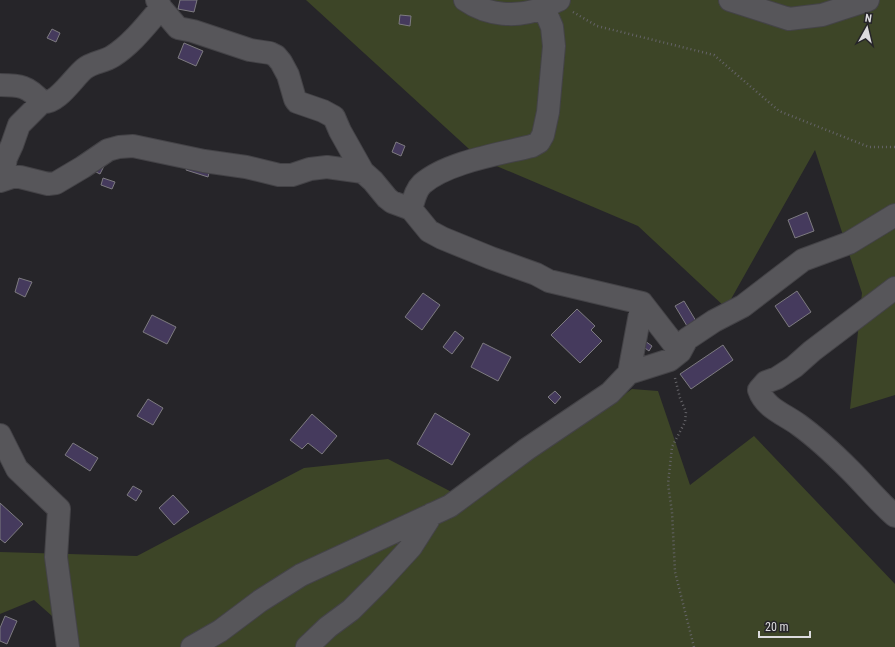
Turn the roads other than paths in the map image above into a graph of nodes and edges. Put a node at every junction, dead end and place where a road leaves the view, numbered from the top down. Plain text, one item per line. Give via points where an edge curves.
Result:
1 (465, 0) edge
2 (730, 0) edge
3 (868, 0) edge
4 (553, 3) edge
5 (159, 4) edge
6 (0, 85) edge
7 (42, 102) junction
8 (363, 172) junction
9 (0, 176) edge
10 (0, 181) edge
11 (412, 209) junction
12 (895, 215) edge
13 (895, 288) edge
14 (642, 303) junction
15 (675, 356) junction
16 (629, 374) junction
17 (0, 435) edge
18 (432, 514) junction
19 (895, 516) edge
20 (68, 647) edge
21 (192, 647) edge
22 (307, 647) edge

1 - 4 street via 485,10 503,14 524,14
2 - 3 street via 789,19 822,15
4 - 11 street via 554,46 548,112 539,142 442,172 422,184 415,194
5 - 7 street via 140,33 113,56 84,68 68,87 48,101
5 - 8 street via 178,28 276,56 288,75 297,102 323,110 334,117
6 - 7 street via 21,85 36,94
7 - 9 street via 19,125
8 - 10 street via 327,167 292,175 279,175 133,146 108,150 56,183 48,184 16,177
8 - 11 street via 392,202
11 - 14 street via 430,231 442,238 549,281
12 - 15 street via 849,243 804,260 743,306 687,339
13 - 19 street via 794,367 766,382 758,390 768,405 820,441
14 - 15 street
14 - 16 street
15 - 16 street
16 - 18 street via 610,393 528,448 450,506
17 - 20 street via 17,469 59,509 56,557
18 - 21 street via 301,575 220,631
18 - 22 street via 411,547 379,582 351,610

